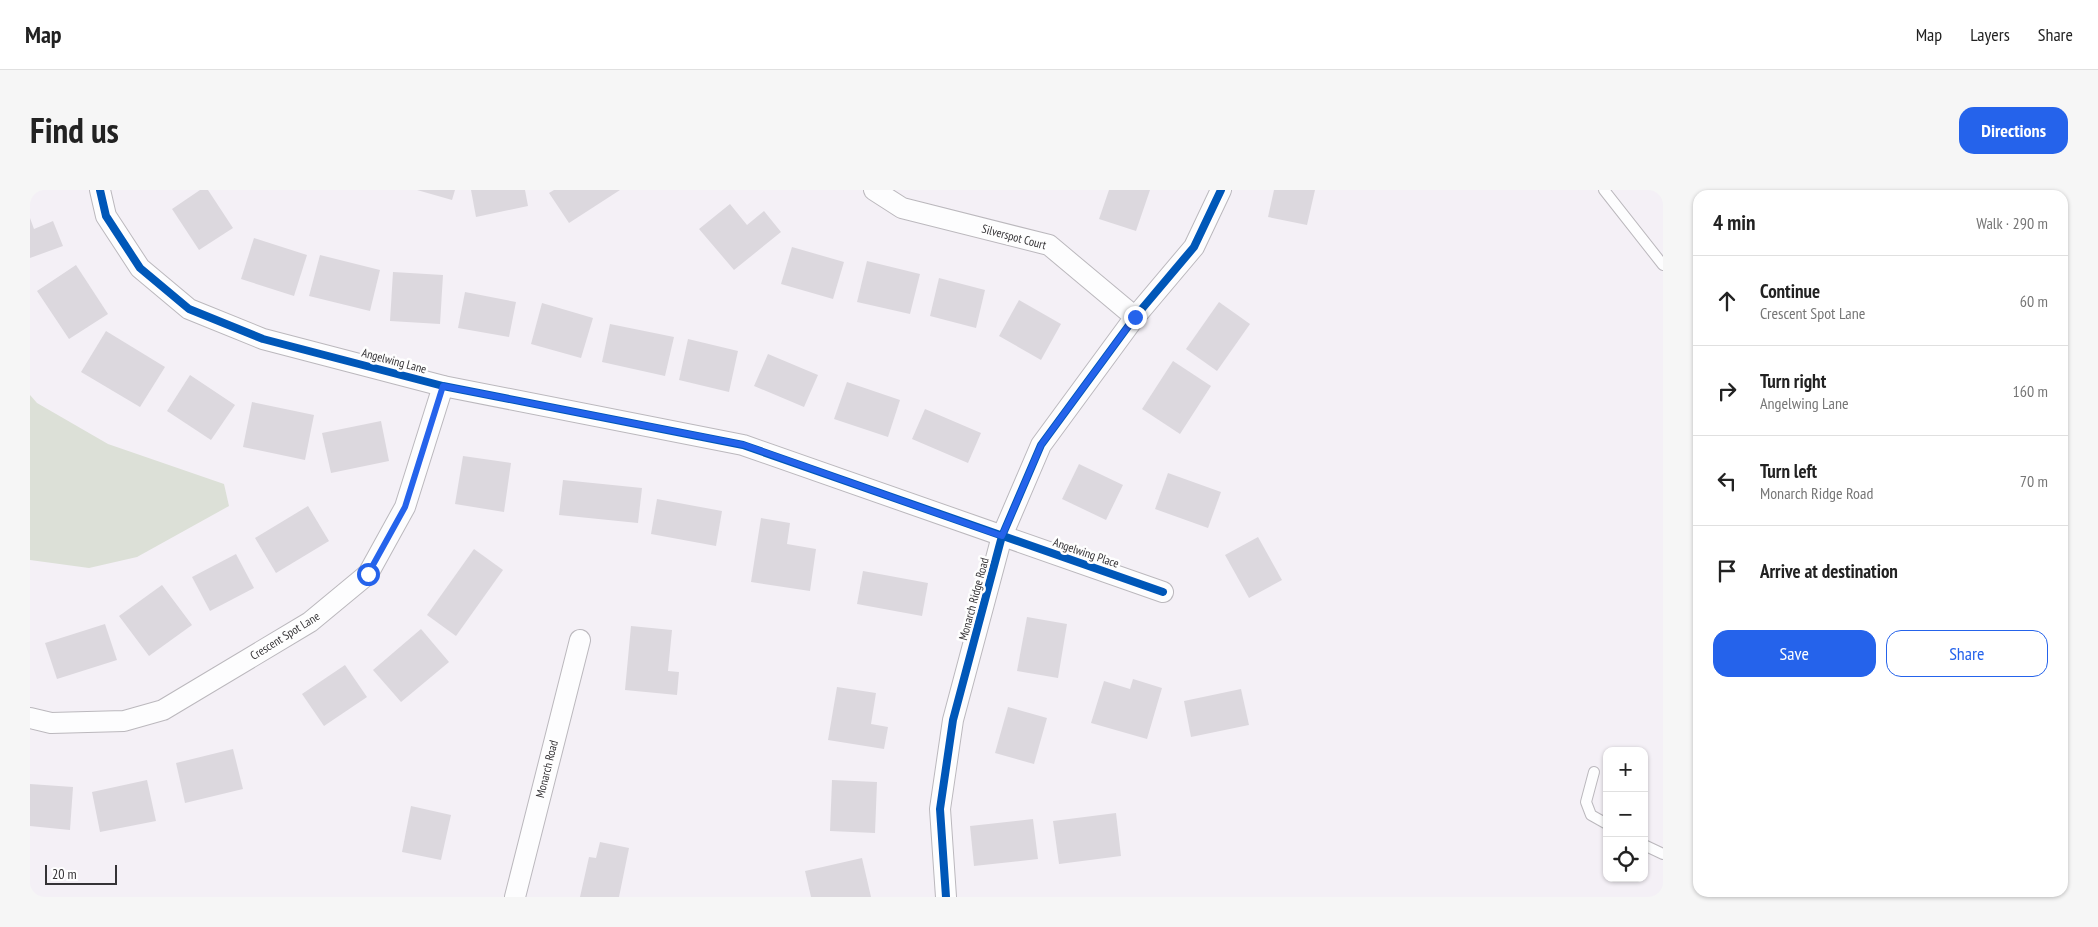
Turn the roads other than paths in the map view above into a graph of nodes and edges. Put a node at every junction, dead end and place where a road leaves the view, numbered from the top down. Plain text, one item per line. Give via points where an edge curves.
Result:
1 (100, 190) edge
2 (874, 190) edge
3 (1221, 190) edge
4 (1604, 190) edge
5 (1663, 265) edge
6 (1135, 317) junction
7 (443, 386) junction
8 (1002, 536) junction
9 (1162, 592) dead end
10 (580, 640) dead end
11 (30, 718) edge
12 (1594, 772) dead end
13 (1603, 822) edge
14 (1648, 847) edge
15 (1663, 854) edge
16 (515, 897) edge
17 (946, 897) edge

1 - 7 street, Angelwing Lane via 106,216 140,268 189,309 263,338
2 - 6 street, Silverspot Court via 902,208 1049,244
3 - 6 street, Monarch Ridge Road via 1194,247
4 - 5 lane
6 - 8 street, Monarch Ridge Road via 1041,445
7 - 8 street, Angelwing Lane via 744,445
7 - 11 street, Crescent Spot Lane via 405,507 368,574 310,622 163,710 124,721 51,723
8 - 9 street, Angelwing Place
8 - 17 street, Monarch Ridge Road via 953,720 940,809
10 - 16 street, Monarch Road
12 - 13 lane via 1586,802 1591,815
14 - 15 lane

